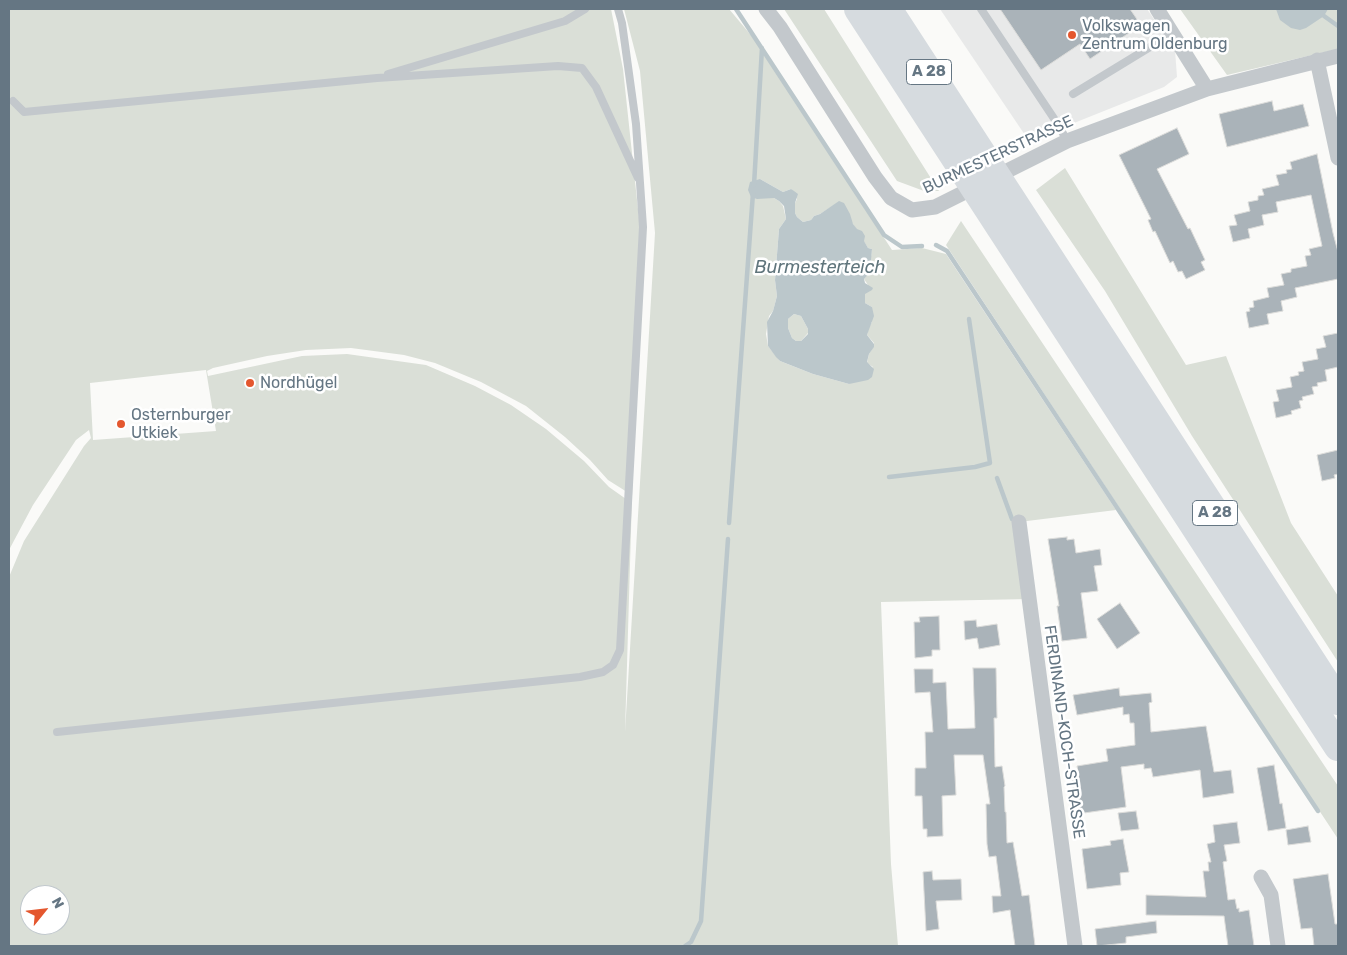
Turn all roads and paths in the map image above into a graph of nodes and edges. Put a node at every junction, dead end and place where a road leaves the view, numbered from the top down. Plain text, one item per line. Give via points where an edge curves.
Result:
1 (585, 9) edge
2 (618, 9) edge
3 (766, 9) edge
4 (843, 9) edge
5 (858, 9) edge
6 (888, 9) edge
7 (981, 9) edge
8 (1157, 9) edge
9 (1173, 33) junction
10 (1338, 56) edge
11 (1317, 60) junction
12 (377, 78) junction
13 (907, 83) junction
14 (1207, 89) junction
15 (1073, 94) dead end
16 (13, 101) dead end
17 (1067, 141) junction
18 (959, 142) junction
19 (1338, 158) edge
20 (641, 185) junction
21 (1020, 235) junction
22 (1019, 522) dead end
23 (1338, 701) edge
24 (57, 732) dead end
25 (1338, 747) edge
26 (1261, 877) dead end
27 (1075, 946) edge
28 (1278, 946) edge

1 - 12 lane via 565,21
2 - 20 lane via 636,124
3 - 17 street, BURMESTERSTRASSE via 875,177 891,198 912,210 935,207
4 - 13 highway via 876,58
5 - 13 highway, A 28
6 - 18 highway, A 28
7 - 17 lane
8 - 9 street
9 - 14 street
9 - 15 lane
10 - 11 street, BURMESTERSTRASSE
11 - 14 street, BURMESTERSTRASSE
11 - 19 street
12 - 16 lane via 24,112
12 - 20 lane via 558,66 582,68 596,87
13 - 18 highway, A 28
14 - 17 street, BURMESTERSTRASSE
18 - 21 highway, A 28
20 - 24 lane via 643,228 629,507 620,650 613,665 603,672 580,677
21 - 23 highway, A 28
21 - 25 highway, A 28
22 - 27 street, FERDINAND-KOCH-STRASSE
26 - 28 street via 1271,895

